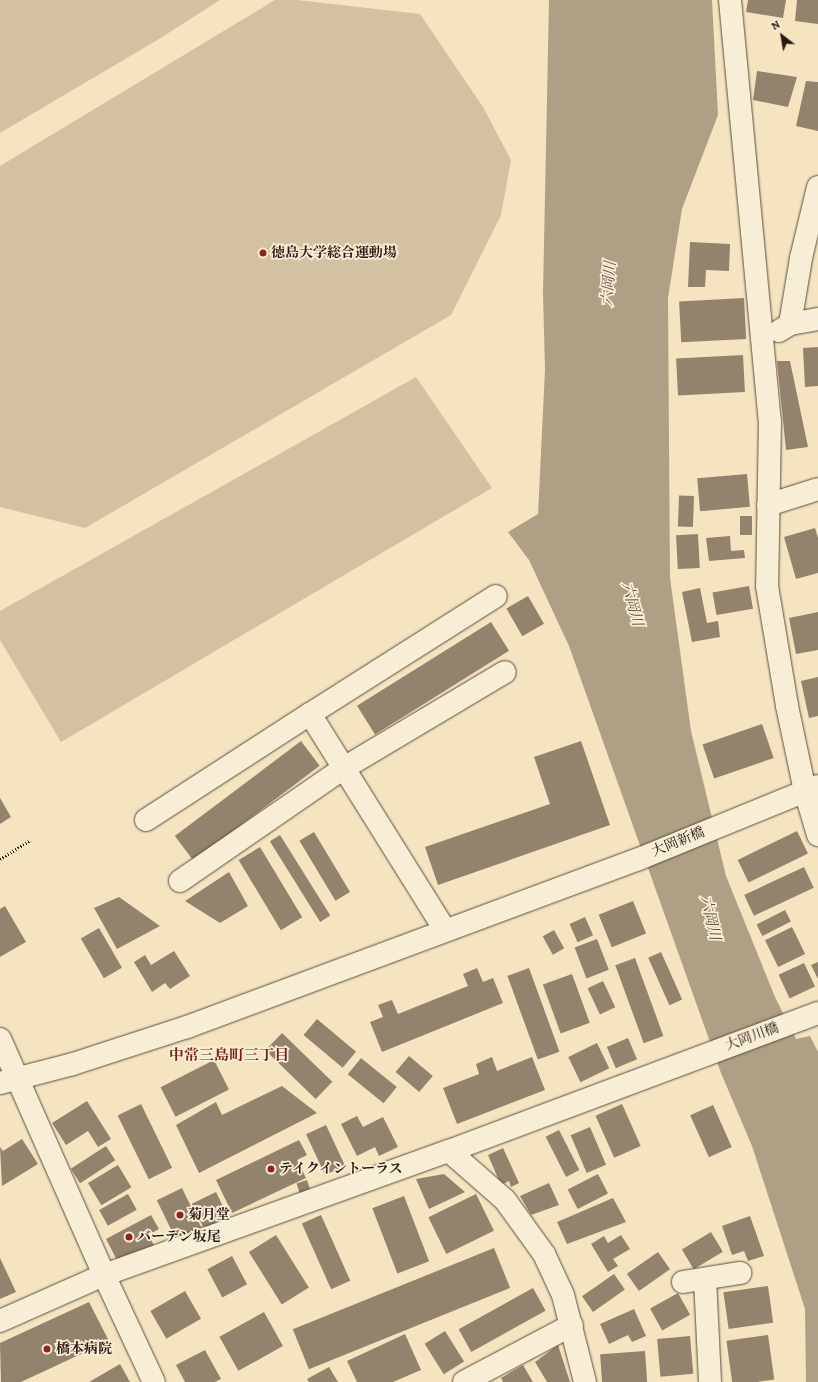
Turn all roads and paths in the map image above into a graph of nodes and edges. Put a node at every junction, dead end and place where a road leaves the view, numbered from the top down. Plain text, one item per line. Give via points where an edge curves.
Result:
1 (730, 0) edge
2 (818, 187) edge
3 (818, 319) edge
4 (790, 324) junction
5 (763, 342) junction
6 (818, 489) edge
7 (768, 505) junction
8 (496, 596) dead end
9 (505, 672) dead end
10 (310, 714) junction
11 (344, 768) junction
12 (812, 788) edge
13 (146, 820) dead end
14 (818, 835) edge
15 (31, 840) dead end
16 (0, 859) edge
17 (180, 880) dead end
18 (445, 930) junction
19 (818, 1013) edge
20 (0, 1039) edge
21 (8, 1081) edge
22 (449, 1151) junction
23 (740, 1273) dead end
24 (104, 1275) junction
25 (705, 1279) junction
26 (683, 1282) dead end
27 (0, 1321) edge
28 (572, 1325) junction
29 (154, 1382) edge
30 (464, 1382) edge
31 (584, 1382) edge
32 (710, 1382) edge

1 - 5 street
2 - 4 street via 801,258
3 - 4 street
4 - 5 street
5 - 7 street via 770,421
6 - 7 street
7 - 12 street via 767,586 787,706
8 - 10 street
9 - 11 street
10 - 11 street
10 - 13 street
11 - 17 street
11 - 18 street
12 - 14 street
12 - 18 street, 大岡新橋 via 639,858
15 - 16 path
18 - 21 street, 大岡新橋 via 187,1028
19 - 22 street, 大岡川橋
20 - 21 street
21 - 24 street
22 - 24 street, 大岡川橋
22 - 28 street via 505,1200 544,1254 563,1295
23 - 25 street
24 - 27 street, 大岡川橋
24 - 29 street
25 - 26 street
25 - 32 street
28 - 30 street
28 - 31 street

